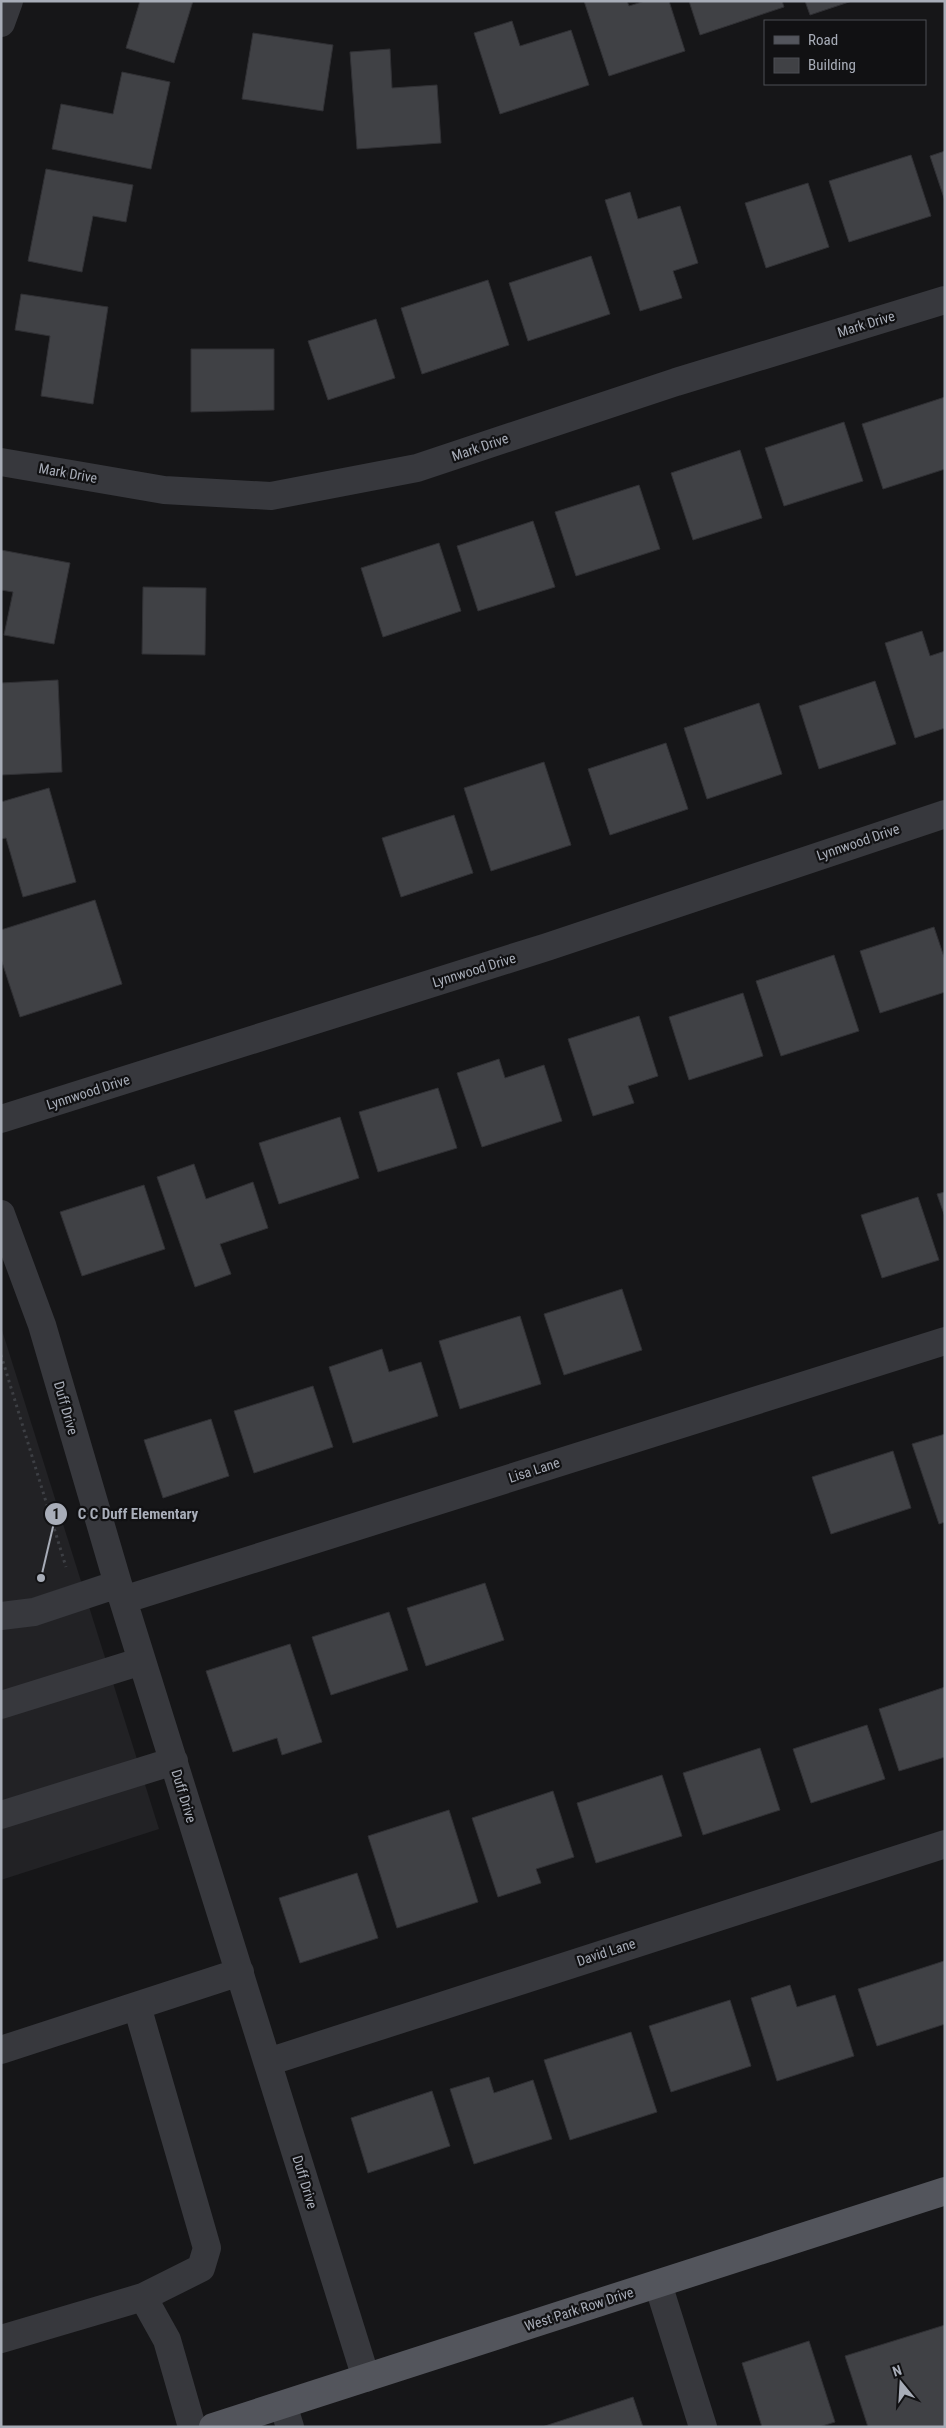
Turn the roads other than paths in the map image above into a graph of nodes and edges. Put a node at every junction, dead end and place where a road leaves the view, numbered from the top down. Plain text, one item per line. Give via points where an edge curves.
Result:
1 (9, 1) edge
2 (1, 23) edge
3 (945, 300) edge
4 (1, 462) edge
5 (945, 814) edge
6 (1, 1119) edge
7 (1, 1214) edge
8 (945, 1341) edge
9 (121, 1592) junction
10 (1, 1616) edge
11 (142, 1661) junction
12 (1, 1705) edge
13 (174, 1761) junction
14 (1, 1815) edge
15 (945, 1844) edge
16 (240, 1972) junction
17 (137, 2006) junction
18 (1, 2050) edge
19 (268, 2062) junction
20 (945, 2191) edge
21 (658, 2284) junction
22 (143, 2297) junction
23 (1, 2339) edge
24 (366, 2378) junction
25 (287, 2416) edge
26 (192, 2427) edge
27 (213, 2427) edge
28 (703, 2427) edge

1 - 2 street
3 - 4 street, Mark Drive via 676,382 417,468 271,496 164,490
5 - 6 street, Lynnwood Drive via 547,947
7 - 9 street, Duff Drive via 42,1325
8 - 9 street, Lisa Lane
9 - 10 street, Lisa Lane via 76,1598 34,1612
9 - 11 street, Duff Drive
11 - 12 street
11 - 13 street, Duff Drive
13 - 14 street
13 - 16 street, Duff Drive
15 - 19 street, David Lane
16 - 17 street
16 - 19 street, Duff Drive
17 - 18 street
17 - 22 street via 207,2248 201,2268
19 - 24 street, Duff Drive
20 - 21 main road, West Park Row Drive
21 - 24 main road, West Park Row Drive
21 - 28 street
22 - 23 street
22 - 26 street via 167,2340
24 - 25 main road, West Park Row Drive
25 - 27 main road, West Park Row Drive

